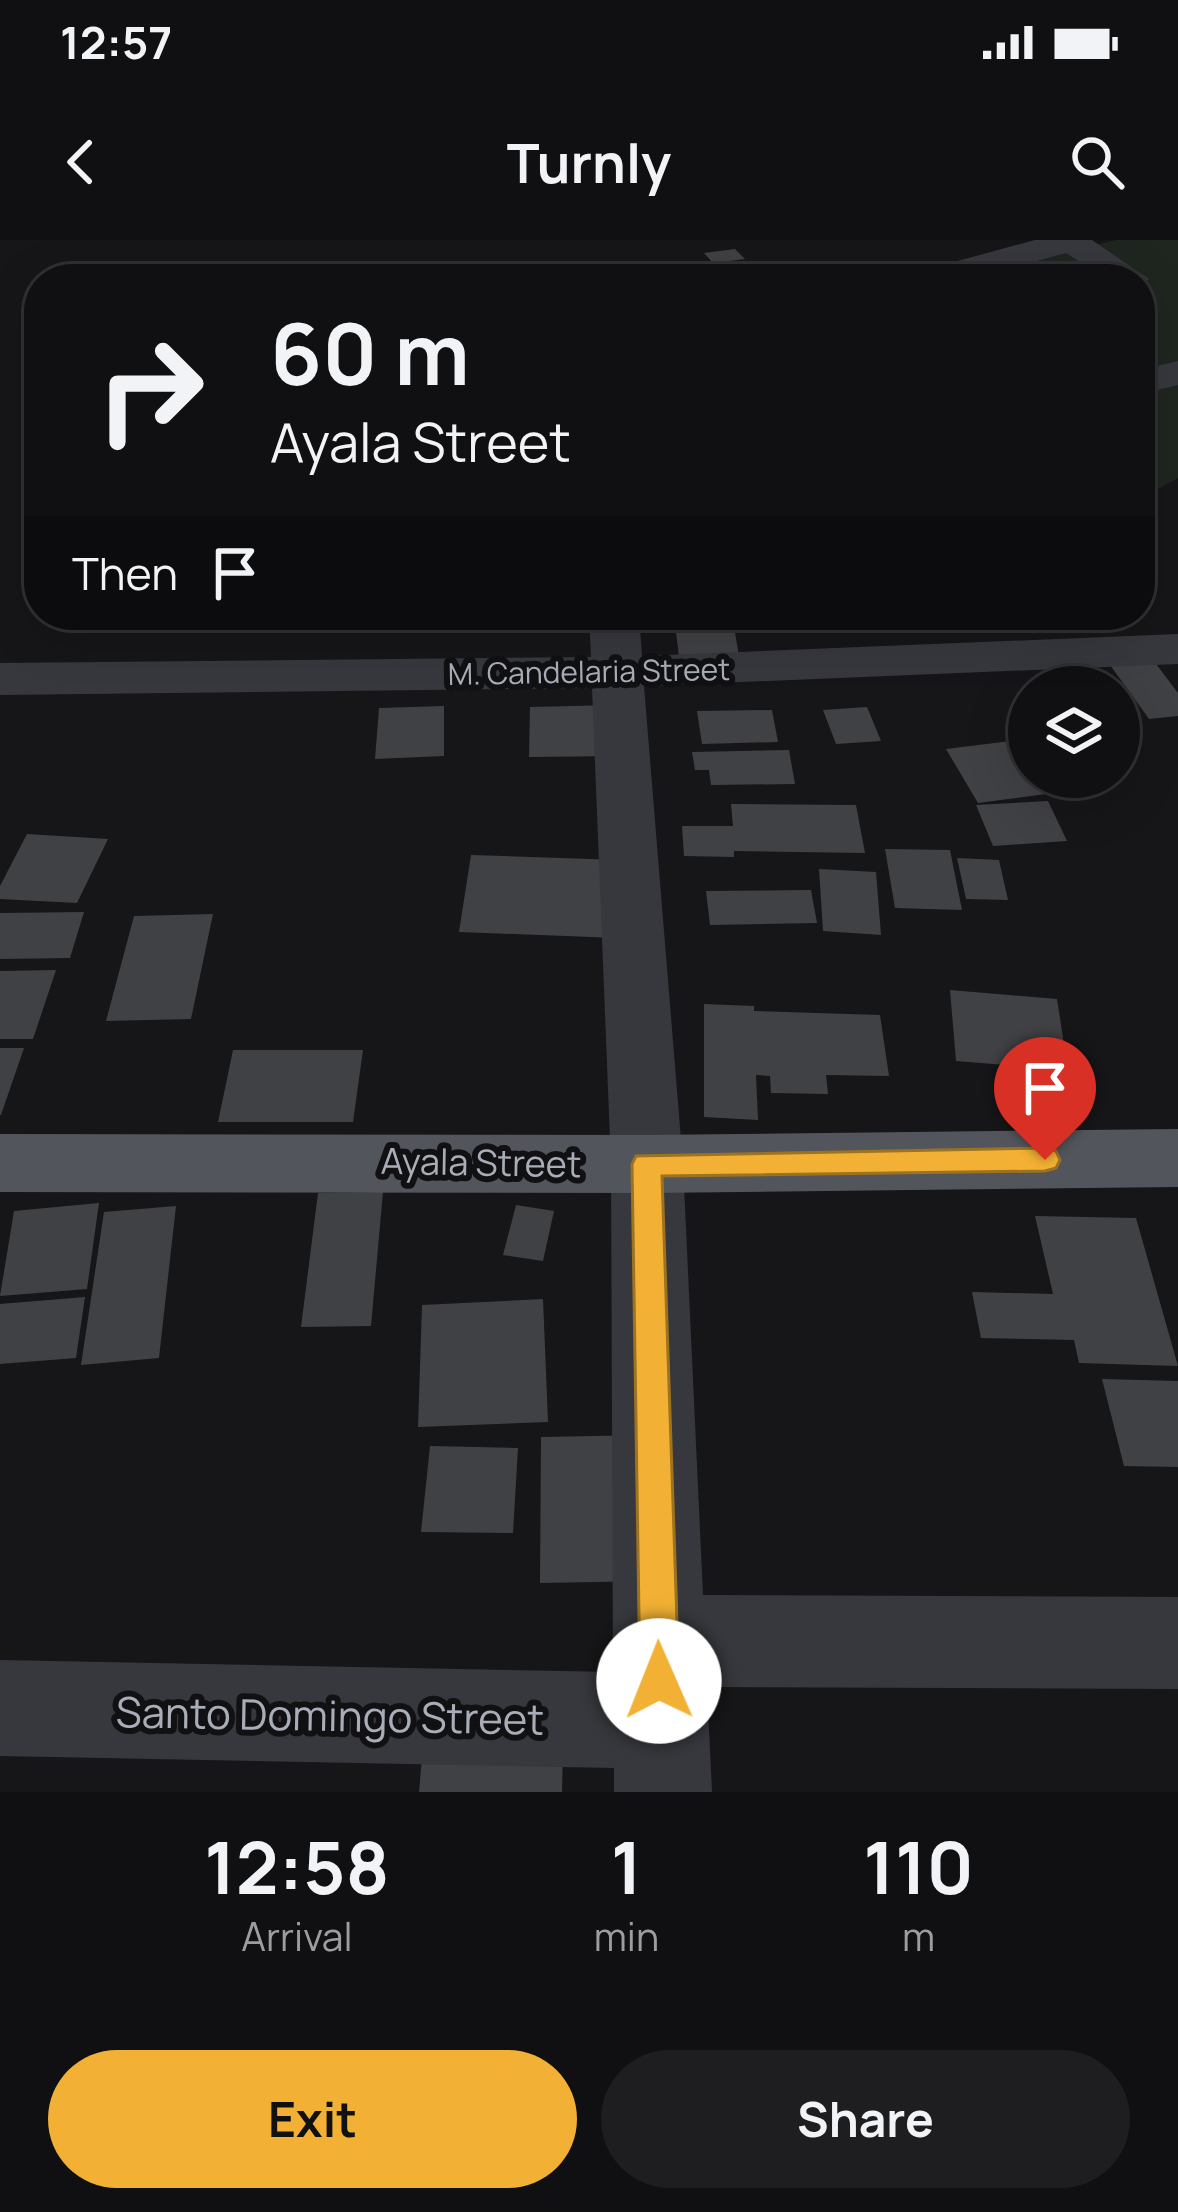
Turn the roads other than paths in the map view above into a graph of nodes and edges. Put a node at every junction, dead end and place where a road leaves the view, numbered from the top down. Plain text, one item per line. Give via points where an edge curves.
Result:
1 (1071, 240) edge
2 (984, 264) edge
3 (1108, 264) edge
4 (617, 644) edge
5 (1178, 649) edge
6 (0, 679) edge
7 (1178, 1158) edge
8 (0, 1163) edge
9 (646, 1164) junction
10 (1178, 1643) edge
11 (0, 1708) edge
12 (660, 1718) edge

1 - 2 street
1 - 3 street
4 - 5 street, M. Candelaria Street
4 - 6 street, M. Candelaria Street
4 - 9 street
7 - 9 main road, Ayala Street
8 - 9 main road, Ayala Street
9 - 12 street
10 - 12 street, Santo Domingo Street
11 - 12 street, Santo Domingo Street

